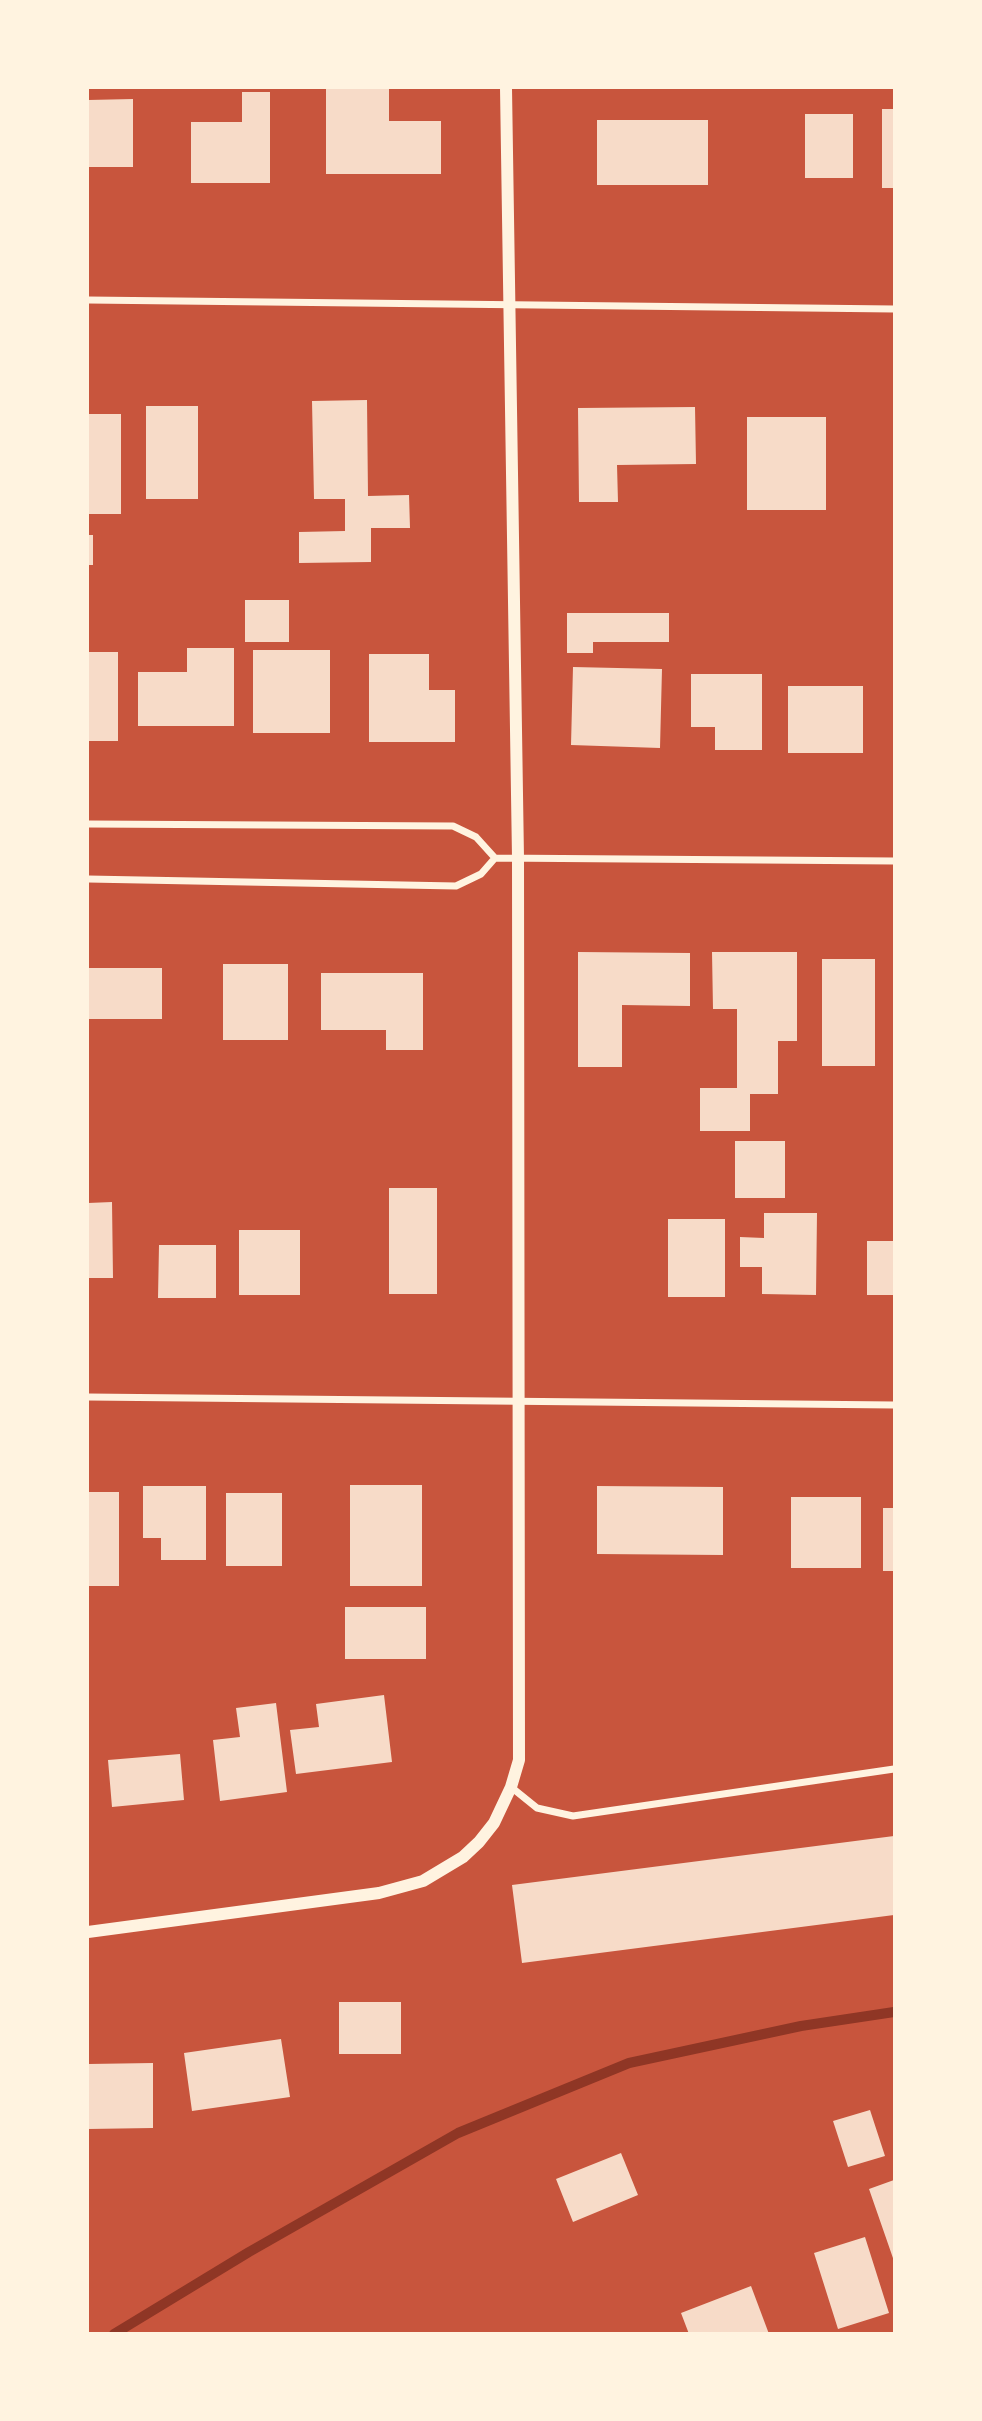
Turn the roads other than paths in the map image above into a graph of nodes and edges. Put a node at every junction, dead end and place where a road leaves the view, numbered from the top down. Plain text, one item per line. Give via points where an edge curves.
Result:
1 (506, 88) edge
2 (88, 300) edge
3 (509, 305) junction
4 (894, 309) edge
5 (88, 824) edge
6 (495, 858) junction
7 (518, 858) junction
8 (894, 861) edge
9 (88, 879) edge
10 (88, 1397) edge
11 (521, 1401) junction
12 (894, 1405) edge
13 (894, 1769) edge
14 (511, 1787) junction
15 (88, 1932) edge

1 - 3 street
2 - 3 street
3 - 4 street
3 - 7 street
5 - 6 street via 453,826 476,836
6 - 7 street
6 - 9 street via 481,874 456,886
7 - 8 street
7 - 11 street
10 - 11 street
11 - 12 street
11 - 14 street via 521,1729
13 - 14 street via 573,1816 537,1808
14 - 15 street via 480,1842 423,1881 379,1893

